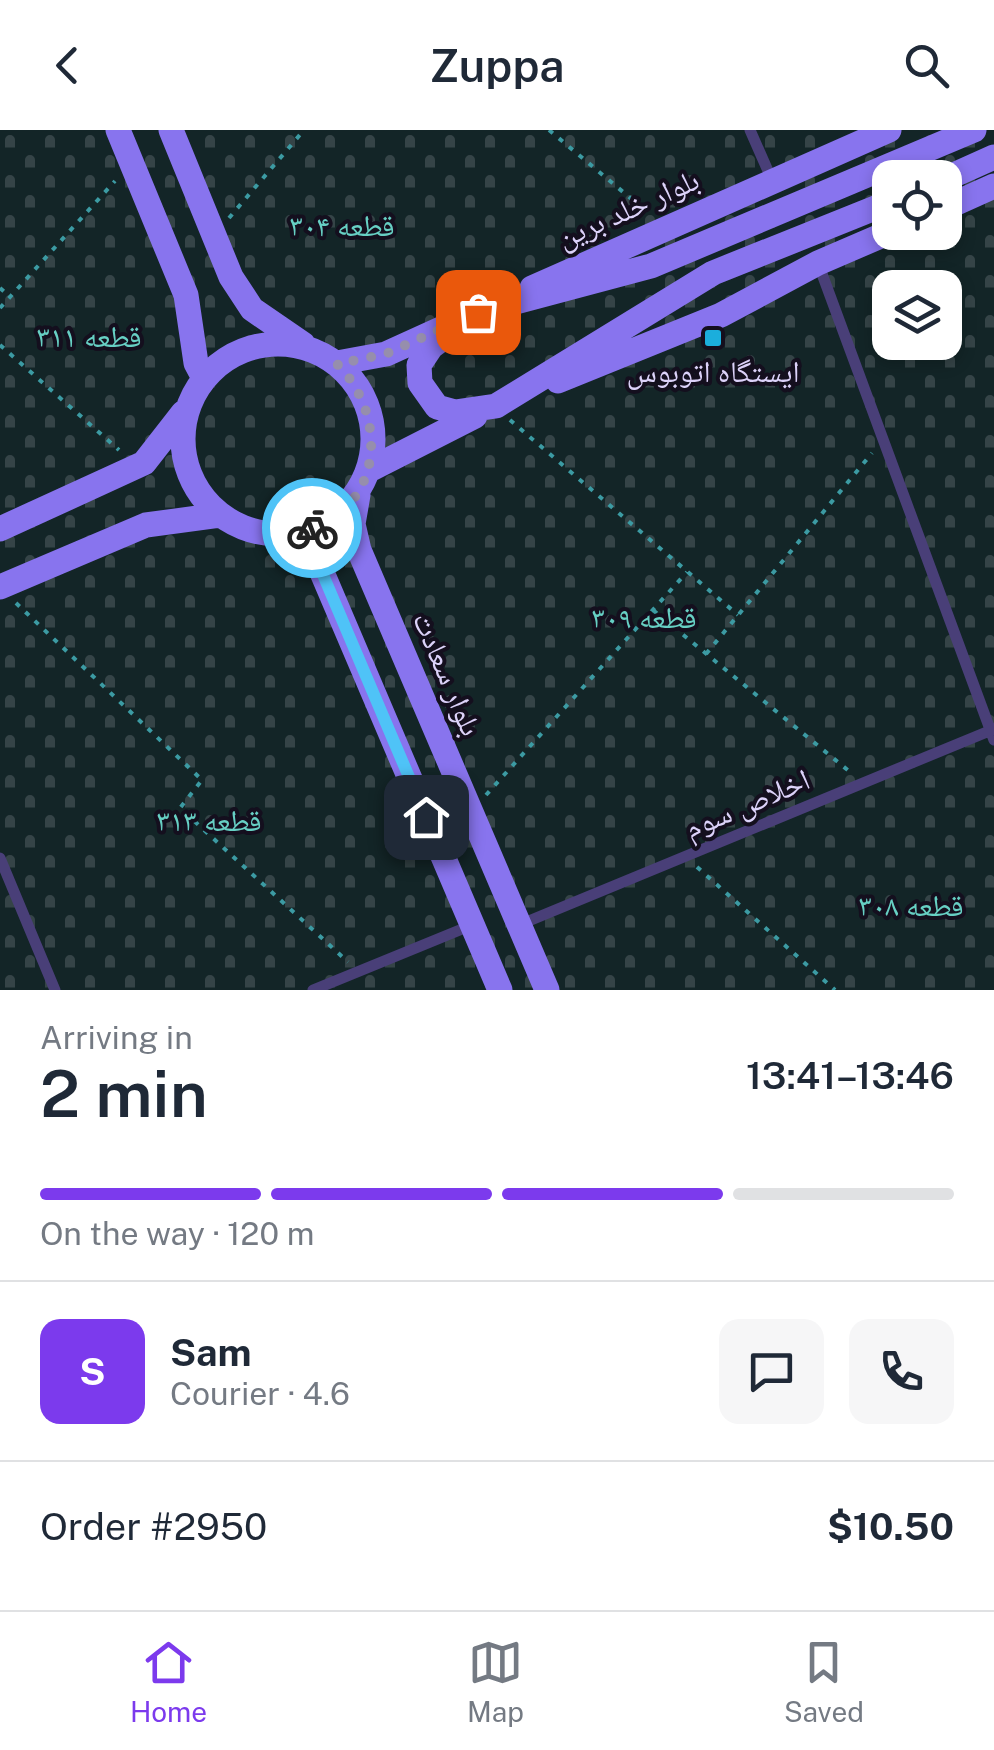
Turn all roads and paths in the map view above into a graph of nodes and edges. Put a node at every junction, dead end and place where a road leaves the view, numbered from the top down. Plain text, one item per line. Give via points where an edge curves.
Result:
1 (118, 130) edge
2 (172, 130) edge
3 (304, 130) edge
4 (550, 130) edge
5 (750, 130) edge
6 (889, 130) edge
7 (974, 130) edge
8 (994, 156) edge
9 (132, 163) junction
10 (962, 172) edge
11 (772, 180) junction
12 (994, 186) edge
13 (962, 200) edge
14 (872, 209) edge
15 (666, 228) junction
16 (214, 235) junction
17 (872, 240) edge
18 (818, 263) junction
19 (0, 288) edge
20 (10, 297) junction
21 (0, 308) edge
22 (478, 312) junction
23 (0, 344) edge
24 (327, 357) junction
25 (204, 378) junction
26 (189, 405) junction
27 (496, 406) junction
28 (884, 438) junction
29 (137, 466) junction
30 (364, 480) junction
31 (220, 516) junction
32 (0, 529) edge
33 (284, 534) junction
34 (687, 572) junction
35 (7, 594) edge
36 (653, 610) junction
37 (738, 615) junction
38 (706, 654) junction
39 (993, 733) edge
40 (868, 781) junction
41 (472, 816) junction
42 (686, 856) junction
43 (0, 858) edge
44 (472, 925) junction
45 (519, 926) junction
46 (359, 972) junction
47 (55, 990) edge
48 (313, 990) edge
49 (500, 990) edge
50 (547, 990) edge
51 (835, 990) edge

1 - 9 street
2 - 16 street
3 - 16 path
4 - 15 path
5 - 11 lane
6 - 11 street, بلوار خلد برین
7 - 22 street via 651,266
8 - 10 street
9 - 20 path
9 - 25 street via 186,296
11 - 15 street, بلوار خلد برین
12 - 13 street
14 - 27 street via 713,273
15 - 22 street, بلوار خلد برین
16 - 24 street via 252,308
17 - 18 street
18 - 27 street via 721,315
18 - 28 lane
19 - 20 path
20 - 21 path
22 - 24 street, بلوار خلد برین via 386,354
22 - 27 street via 432,346 419,365 420,383 437,407 455,412
23 - 29 path
24 - 25 street via 286,344 256,346
24 - 30 street via 354,380 369,412 373,446
25 - 26 street
26 - 29 street
26 - 31 street via 182,435 186,466
27 - 30 street
27 - 34 path
28 - 37 path
28 - 39 lane
29 - 32 street
30 - 33 street via 321,525
30 - 41 street, بلوار سعادت via 352,524 359,550
31 - 33 street via 247,530
31 - 35 street via 146,526
33 - 44 street via 318,563
34 - 36 path
34 - 37 path
35 - 46 path via 202,780 180,808
36 - 38 path
36 - 41 path
37 - 38 path
38 - 40 path via 843,768
39 - 40 lane, اخلاص سوم
40 - 42 lane, اخلاص سوم
41 - 45 street, بلوار سعادت
42 - 45 lane, اخلاص سوم
42 - 51 path
43 - 47 lane
44 - 46 lane
44 - 49 street
45 - 50 street, بلوار سعادت
46 - 48 lane

